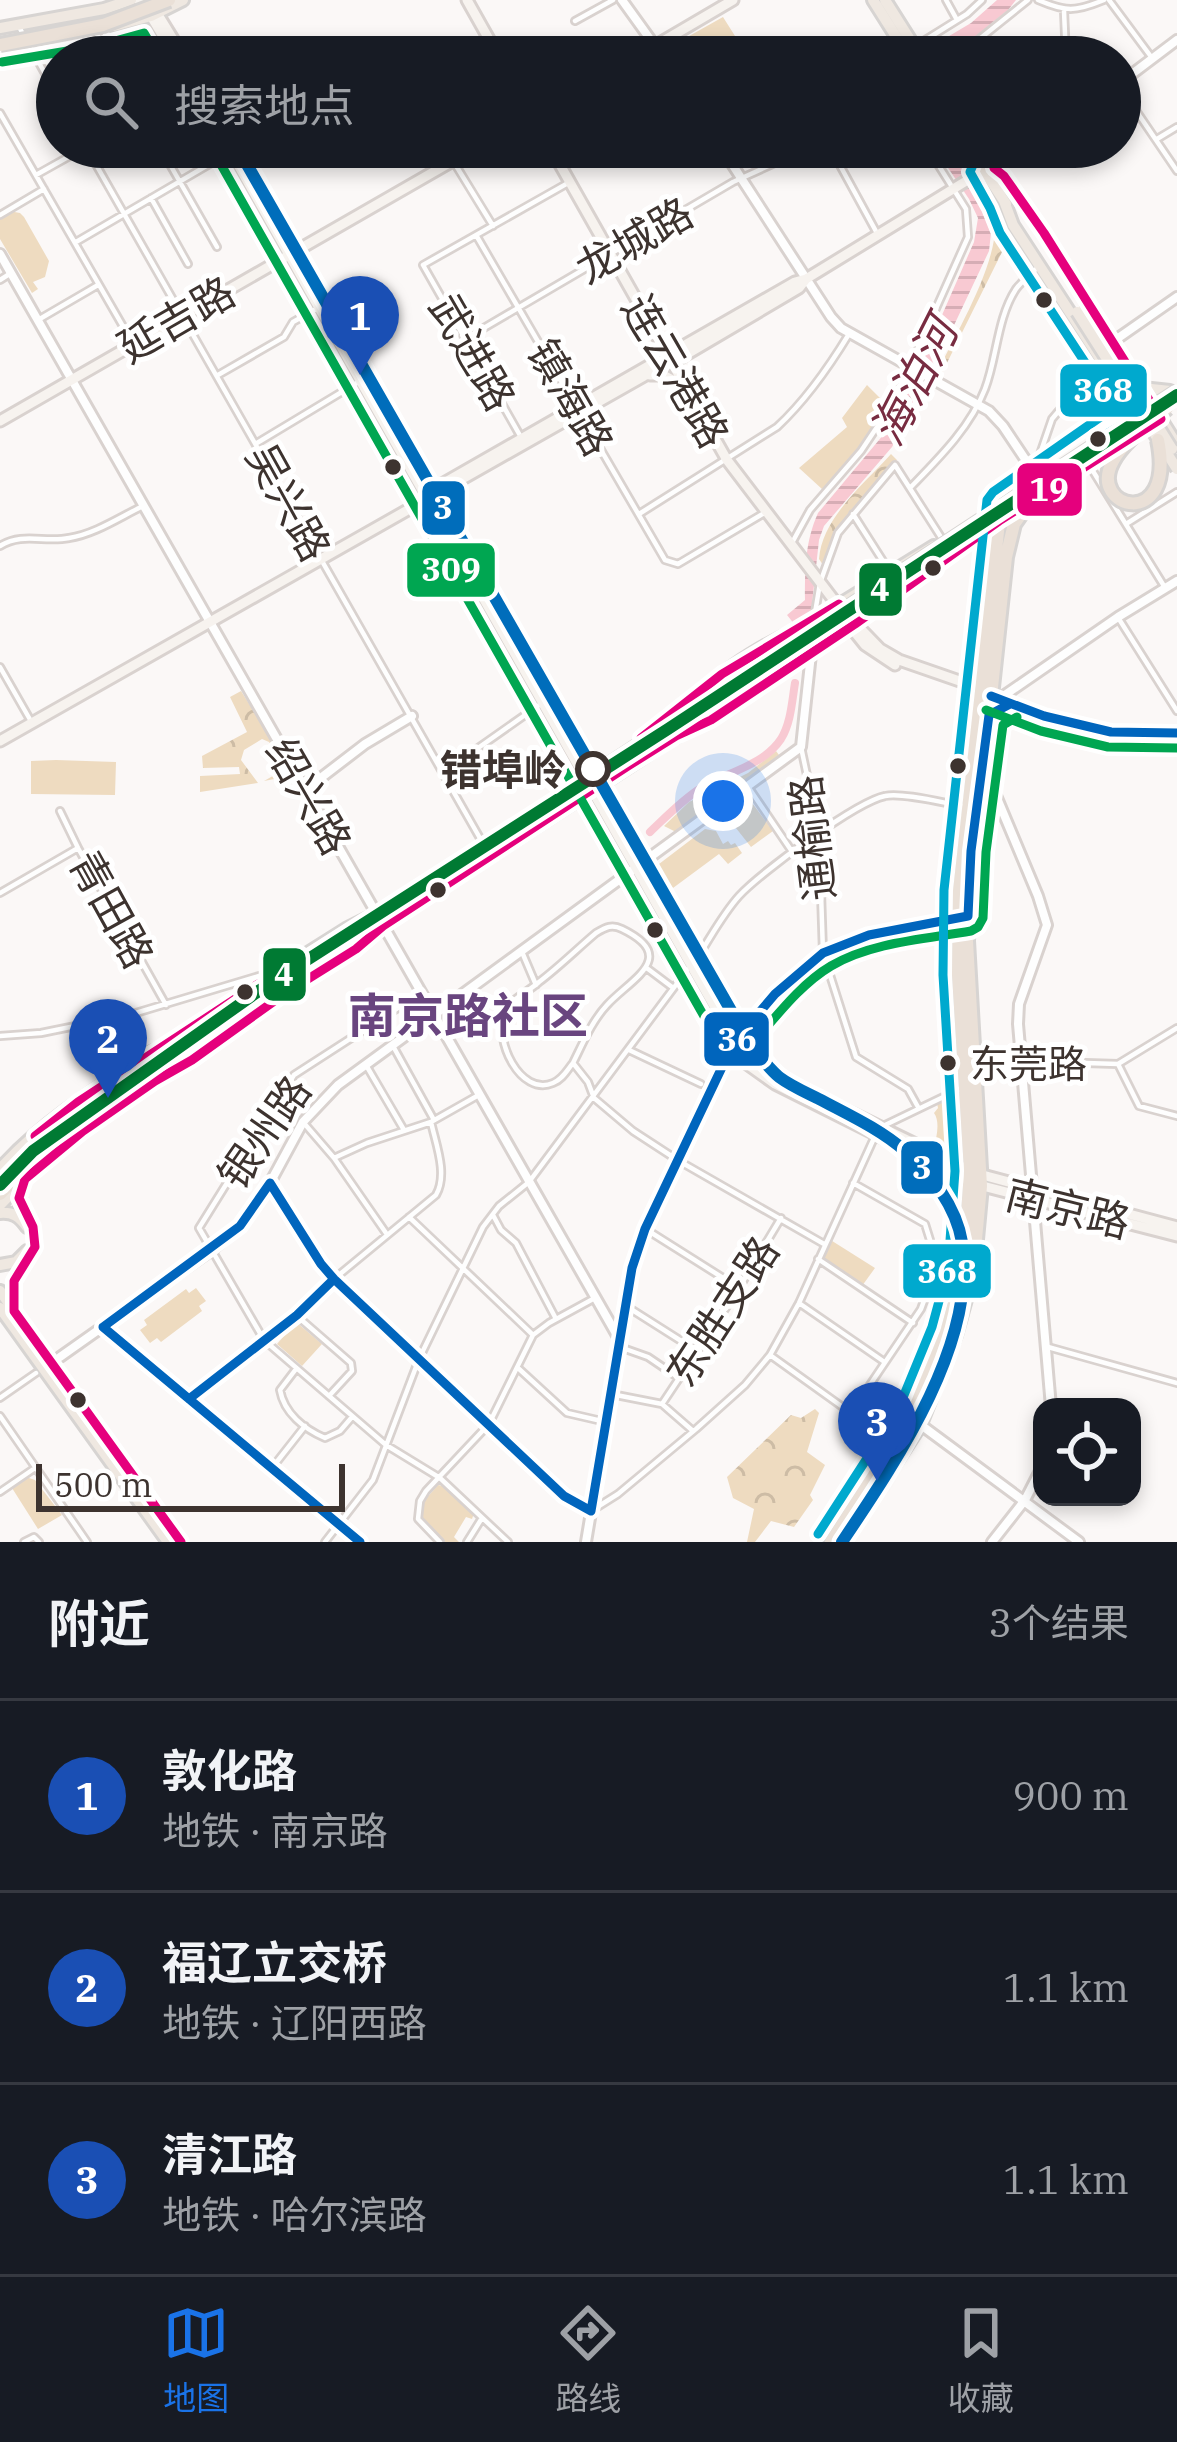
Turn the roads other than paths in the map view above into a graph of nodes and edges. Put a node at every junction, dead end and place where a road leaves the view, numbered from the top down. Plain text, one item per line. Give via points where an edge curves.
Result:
1 (134, 0) edge
2 (169, 0) edge
3 (183, 0) edge
4 (467, 0) edge
5 (618, 0) edge
6 (873, 0) edge
7 (885, 0) edge
8 (946, 0) edge
9 (982, 0) edge
10 (1028, 0) edge
11 (1037, 0) edge
12 (1107, 0) edge
13 (730, 1) edge
14 (153, 7) edge
15 (1064, 11) junction
16 (958, 20) junction
17 (575, 21) dead end
18 (18, 26) junction
19 (95, 31) junction
20 (67, 36) edge
21 (98, 36) edge
22 (166, 36) edge
23 (171, 36) edge
24 (487, 36) edge
25 (648, 36) edge
26 (672, 36) edge
27 (898, 36) edge
28 (902, 36) edge
29 (936, 36) edge
30 (983, 36) edge
31 (1065, 36) edge
32 (1135, 36) edge
33 (0, 39) edge
34 (1177, 40) edge
35 (36, 42) edge
36 (28, 43) junction
37 (1141, 44) edge
38 (36, 57) edge
39 (1152, 58) junction
40 (1141, 67) edge
41 (0, 112) edge
42 (1141, 116) edge
43 (1177, 127) edge
44 (1157, 140) junction
45 (48, 168) edge
46 (98, 168) edge
47 (171, 168) edge
48 (201, 168) edge
49 (244, 168) edge
50 (439, 168) edge
51 (458, 168) edge
52 (562, 168) edge
53 (735, 168) edge
54 (763, 168) edge
55 (841, 168) edge
56 (941, 168) edge
57 (982, 168) edge
58 (984, 168) edge
59 (992, 168) edge
60 (1177, 171) edge
61 (985, 172) junction
62 (35, 175) junction
63 (741, 178) junction
64 (179, 182) junction
65 (570, 182) junction
66 (955, 188) junction
67 (44, 189) junction
68 (151, 197) junction
69 (1004, 201) junction
70 (124, 213) junction
71 (0, 214) edge
72 (493, 226) junction
73 (476, 235) junction
74 (878, 235) junction
75 (74, 243) junction
76 (217, 248) dead end
77 (292, 253) junction
78 (610, 253) junction
79 (0, 254) edge
80 (188, 264) dead end
81 (1039, 266) junction
82 (11, 273) junction
83 (806, 279) junction
84 (0, 280) edge
85 (98, 285) junction
86 (1177, 297) edge
87 (520, 307) junction
88 (319, 308) junction
89 (1081, 310) junction
90 (183, 315) junction
91 (38, 320) junction
92 (849, 334) junction
93 (656, 335) junction
94 (465, 339) junction
95 (1112, 342) junction
96 (133, 344) junction
97 (689, 349) junction
98 (670, 359) junction
99 (1101, 360) junction
100 (911, 367) junction
101 (643, 372) junction
102 (218, 375) junction
103 (72, 379) junction
104 (363, 379) junction
105 (687, 388) junction
106 (1142, 388) junction
107 (1126, 397) junction
108 (978, 404) junction
109 (1151, 404) junction
110 (1171, 405) edge
111 (580, 411) junction
112 (1137, 413) junction
113 (0, 421) edge
114 (1123, 422) junction
115 (1146, 427) junction
116 (522, 439) junction
117 (1158, 440) junction
118 (256, 443) junction
119 (1177, 445) edge
120 (1177, 456) edge
121 (727, 460) junction
122 (1088, 464) junction
123 (1033, 471) junction
124 (1177, 473) edge
125 (910, 488) junction
126 (1177, 492) edge
127 (1030, 493) junction
128 (430, 496) junction
129 (143, 506) junction
130 (766, 512) junction
131 (1003, 513) junction
132 (638, 514) junction
133 (853, 514) junction
134 (1126, 524) junction
135 (978, 535) junction
136 (944, 542) junction
137 (0, 546) edge
138 (792, 548) junction
139 (1002, 555) junction
140 (321, 560) junction
141 (898, 574) junction
142 (1177, 581) edge
143 (823, 587) junction
144 (1166, 588) junction
145 (857, 593) junction
146 (837, 605) junction
147 (816, 616) junction
148 (1118, 617) junction
149 (209, 624) junction
150 (852, 626) junction
151 (808, 656) junction
152 (984, 665) junction
153 (0, 667) edge
154 (959, 682) junction
155 (988, 695) junction
156 (546, 701) junction
157 (1010, 704) junction
158 (1177, 711) edge
159 (989, 715) junction
160 (412, 716) junction
161 (668, 717) junction
162 (32, 723) junction
163 (1177, 733) edge
164 (676, 736) junction
165 (0, 741) edge
166 (801, 747) junction
167 (982, 764) junction
168 (444, 772) junction
169 (588, 773) junction
170 (596, 787) junction
171 (748, 787) junction
172 (305, 790) junction
173 (968, 807) junction
174 (60, 811) dead end
175 (819, 832) junction
176 (482, 843) junction
177 (78, 848) junction
178 (793, 853) junction
179 (490, 857) junction
180 (640, 867) junction
181 (0, 893) edge
182 (963, 917) junction
183 (380, 920) junction
184 (522, 952) junction
185 (823, 953) junction
186 (694, 961) junction
187 (648, 969) junction
188 (282, 983) junction
189 (264, 985) junction
190 (536, 985) junction
191 (674, 988) junction
192 (421, 993) junction
193 (166, 1005) junction
194 (434, 1015) junction
195 (1177, 1028) edge
196 (0, 1036) edge
197 (737, 1038) junction
198 (392, 1045) junction
199 (629, 1050) junction
200 (148, 1055) joint
201 (1021, 1061) junction
202 (573, 1063) junction
203 (1118, 1064) junction
204 (366, 1065) junction
205 (155, 1081) junction
206 (700, 1084) dead end
207 (970, 1084) junction
208 (480, 1095) junction
209 (594, 1098) junction
210 (918, 1107) junction
211 (1177, 1116) edge
212 (433, 1121) junction
213 (303, 1122) junction
214 (404, 1130) junction
215 (879, 1130) junction
216 (968, 1142) junction
217 (0, 1147) edge
218 (21, 1148) junction
219 (334, 1158) junction
220 (948, 1160) junction
221 (679, 1161) junction
222 (0, 1169) edge
223 (25, 1179) junction
224 (975, 1179) junction
225 (0, 1180) edge
226 (529, 1182) junction
227 (270, 1183) junction
228 (853, 1184) junction
229 (0, 1193) edge
230 (1032, 1195) junction
231 (0, 1209) edge
232 (493, 1215) junction
233 (409, 1217) junction
234 (781, 1218) junction
235 (1177, 1227) edge
236 (645, 1229) junction
237 (388, 1235) junction
238 (1177, 1236) edge
239 (824, 1244) junction
240 (213, 1249) junction
241 (818, 1259) junction
242 (0, 1265) edge
243 (463, 1266) junction
244 (334, 1280) junction
245 (739, 1288) junction
246 (0, 1291) edge
247 (596, 1298) junction
248 (799, 1303) junction
249 (0, 1308) edge
250 (623, 1308) junction
251 (14, 1311) junction
252 (605, 1315) junction
253 (297, 1316) junction
254 (556, 1319) junction
255 (913, 1323) junction
256 (103, 1327) junction
257 (0, 1333) edge
258 (533, 1335) junction
259 (264, 1340) junction
260 (618, 1341) junction
261 (27, 1346) junction
262 (1048, 1347) junction
263 (697, 1351) junction
264 (770, 1355) junction
265 (60, 1357) dead end
266 (419, 1359) junction
267 (885, 1363) junction
268 (518, 1368) junction
269 (296, 1369) junction
270 (36, 1373) dead end
271 (679, 1378) junction
272 (1177, 1383) edge
273 (610, 1394) junction
274 (329, 1396) junction
275 (0, 1398) edge
276 (1051, 1398) edge
277 (189, 1399) junction
278 (662, 1404) junction
279 (0, 1416) edge
280 (352, 1417) junction
281 (606, 1422) junction
282 (915, 1422) junction
283 (489, 1424) junction
284 (305, 1426) junction
285 (693, 1431) junction
286 (386, 1445) junction
287 (35, 1468) junction
288 (272, 1468) junction
289 (440, 1478) junction
290 (1033, 1484) edge
291 (0, 1492) edge
292 (1025, 1500) junction
293 (591, 1511) junction
294 (482, 1518) junction
295 (339, 1525) junction
296 (165, 1541) edge
297 (24, 1542) edge
298 (39, 1542) edge
299 (87, 1542) edge
300 (181, 1542) edge
301 (325, 1542) edge
302 (360, 1542) edge
303 (440, 1542) edge
304 (467, 1542) edge
305 (508, 1542) edge
306 (586, 1542) edge
307 (832, 1542) edge
308 (844, 1542) edge
309 (992, 1542) edge
310 (1079, 1542) edge

1 - 14 main road
1 - 18 main road
2 - 33 highway, bridge via 103,25
3 - 14 main road
4 - 24 main road
5 - 17 street
5 - 25 street
6 - 27 main road
7 - 28 main road
8 - 16 street
9 - 16 street
10 - 30 street
11 - 15 street
12 - 15 street
12 - 32 street
13 - 26 main road
14 - 19 main road
14 - 22 main road
14 - 23 main road
14 - 33 highway, bridge
15 - 31 street
16 - 29 street
18 - 33 main road
18 - 36 street
19 - 20 main road
19 - 21 street
33 - 36 main road
34 - 39 street
35 - 36 main road
36 - 38 street
37 - 39 street
39 - 40 street
41 - 62 street
42 - 44 street
43 - 44 street
44 - 60 street
45 - 62 street
46 - 70 street, 吴兴路
47 - 64 street
48 - 64 street
49 - 77 main road, 南京路
50 - 77 main road, 延吉路
51 - 72 street
52 - 65 main road, 连云港路
53 - 63 street
54 - 63 street, 龙城路
55 - 74 street
56 - 66 street
57 - 61 main road
58 - 61 main road
59 - 61 street
61 - 66 main road
61 - 69 main road
61 - 89 main road via 1000,180
61 - 95 main road via 1004,176
62 - 67 street
63 - 78 street, 龙城路
63 - 83 street
64 - 68 street
64 - 76 street
65 - 72 street
65 - 78 main road, 连云港路
66 - 74 main road
66 - 100 street via 968,237
67 - 71 street
67 - 75 street
68 - 70 street
68 - 80 street
69 - 81 main road
69 - 89 main road
70 - 75 street
70 - 90 street, 吴兴路
72 - 73 street
73 - 87 street, 镇海路
73 - 94 street, 武进路 via 423,265
74 - 83 main road
75 - 85 street
77 - 88 main road, 南京路
77 - 90 main road, 延吉路
77 - 104 main road, 南京路
78 - 87 street, 龙城路
78 - 93 main road, 连云港路
79 - 82 street, 绍兴路
81 - 99 main road
81 - 108 street via 1005,313
82 - 84 street
82 - 91 street, 绍兴路
83 - 92 street
83 - 97 main road
85 - 91 street
85 - 96 street
86 - 95 street
87 - 94 street, 龙城路
87 - 111 street, 镇海路
88 - 102 street
88 - 104 main road, 南京路
89 - 117 main road, bridge
89 - 120 main road, bridge
90 - 96 main road, 延吉路
90 - 102 street, 吴兴路
91 - 103 street, 绍兴路
92 - 100 street
92 - 121 street via 790,416
93 - 97 main road
93 - 98 main road, 连云港路
93 - 101 main road
94 - 116 street, 武进路
95 - 99 street
95 - 106 main road
96 - 103 main road, 延吉路
97 - 98 main road
97 - 105 main road
98 - 101 main road
98 - 105 main road, 连云港路
99 - 107 main road
99 - 123 street via 1052,419
100 - 108 street
100 - 138 street via 876,431 814,503
101 - 105 main road
101 - 111 main road
102 - 118 street, 吴兴路
103 - 113 main road, 延吉路
103 - 129 street, 绍兴路
104 - 118 street
104 - 128 main road, 南京路
105 - 121 main road, 连云港路
106 - 109 main road
106 - 110 main road
107 - 112 main road
107 - 114 main road
108 - 123 street
108 - 125 street
109 - 110 main road
109 - 110 main road
109 - 112 main road
110 - 115 main road
110 - 117 highway, bridge via 1110,465 1111,489 1122,500 1145,503 1164,486
110 - 119 main road
110 - 141 highway, bridge
111 - 116 main road
111 - 128 main road
111 - 132 street, 镇海路
112 - 114 main road
112 - 115 main road
114 - 127 main road
115 - 122 main road
115 - 124 main road
116 - 128 main road
117 - 124 main road, bridge
118 - 140 street, 吴兴路
121 - 130 main road, 连云港路
121 - 132 street
122 - 127 main road
122 - 134 street
123 - 127 street
125 - 133 street via 895,465
125 - 136 street
126 - 134 street
127 - 131 main road
127 - 139 highway
128 - 140 main road
128 - 156 main road, 南京路
129 - 137 street via 75,538 24,537
129 - 149 street, 绍兴路
130 - 132 street, 镇海路 via 678,564 665,560
130 - 138 main road, 连云港路
131 - 135 main road
131 - 136 main road
131 - 139 highway
133 - 141 street
133 - 143 street via 838,533
134 - 144 street
135 - 139 highway
135 - 150 main road
136 - 145 main road
138 - 143 main road, 连云港路
139 - 152 highway
139 - 155 highway
140 - 149 main road
140 - 160 street, 吴兴路
141 - 161 highway, bridge
141 - 164 highway, bridge via 877,604
141 - 188 highway, bridge
142 - 144 street
143 - 145 main road
143 - 146 main road, 连云港路
143 - 147 street
144 - 148 street
145 - 146 main road
146 - 147 main road
146 - 150 main road, 连云港路
147 - 161 main road
148 - 155 street
148 - 158 street
149 - 162 main road
149 - 172 street, 绍兴路
150 - 151 main road
150 - 154 main road via 890,656
150 - 155 main road via 897,666
151 - 164 main road, bridge
151 - 166 street
152 - 154 main road
152 - 155 highway
153 - 162 street
154 - 155 main road
155 - 157 main road
155 - 159 highway
155 - 173 highway
156 - 168 street
156 - 169 main road, 南京路
157 - 159 main road
157 - 163 main road via 1111,732
159 - 167 highway
160 - 168 street, 吴兴路
160 - 172 street
161 - 169 main road
162 - 165 main road
164 - 170 main road
166 - 171 street
166 - 175 street, 通榆路
167 - 182 highway
167 - 201 street via 1047,925 1019,1004
168 - 176 street, 吴兴路
169 - 170 main road, 南京路
169 - 176 main road
170 - 179 main road
170 - 180 main road, 南京路
171 - 178 street
171 - 180 street
172 - 183 street, 绍兴路
173 - 175 street via 888,795
173 - 182 highway
174 - 177 street, 青田路
175 - 178 street
175 - 185 street, 通榆路
176 - 179 street, 吴兴路
176 - 183 main road
177 - 181 street
177 - 193 street, 青田路
178 - 186 street via 743,891
179 - 183 main road
180 - 184 street
180 - 186 main road, 南京路
182 - 185 street via 869,934
182 - 207 highway via 958,974
183 - 189 main road via 346,929
183 - 192 street, 绍兴路
183 - 205 main road via 356,949
184 - 190 street
184 - 194 street
185 - 197 street
185 - 210 street, 通榆路 via 856,1058 908,1089
186 - 191 street
186 - 197 main road, 南京路
187 - 190 street via 646,948 607,926
187 - 191 street
187 - 202 street via 607,1005
188 - 189 highway
188 - 205 highway
188 - 229 highway via 81,1121
189 - 193 street via 259,976
189 - 200 highway
189 - 225 highway via 82,1109
190 - 202 street via 507,1010 505,1048 528,1082 551,1084
191 - 199 street
192 - 194 street, 绍兴路
192 - 240 street, 银州路 via 294,1075 199,1228
193 - 196 street
194 - 198 street
194 - 208 street, 绍兴路
195 - 203 street
197 - 215 main road, 南京路 via 767,1070
197 - 221 street
198 - 204 street
198 - 212 street
199 - 206 street
199 - 209 street
200 - 218 main road
201 - 203 street
201 - 207 street
201 - 230 street
202 - 209 street
203 - 211 street via 1139,1106
204 - 213 street
204 - 214 street
205 - 223 main road
207 - 210 street
207 - 216 highway
207 - 224 highway
208 - 212 street
208 - 226 street, 绍兴路
209 - 221 street
209 - 226 street
210 - 215 street
212 - 214 street
212 - 233 street via 441,1188
213 - 219 street
213 - 227 street
214 - 219 street
215 - 220 main road, 南京路
215 - 224 main road, 南京路
215 - 228 street
216 - 220 main road
216 - 224 highway
217 - 218 main road
218 - 222 main road
219 - 237 street
220 - 224 main road, 南京路
221 - 234 street
221 - 236 street
223 - 231 main road
223 - 251 main road via 20,1203 35,1247 14,1281
224 - 230 main road, 南京路
224 - 282 highway via 961,1281
226 - 232 street
226 - 247 street, 绍兴路
227 - 240 street
227 - 244 street
228 - 239 street
228 - 255 street via 929,1233 928,1287
230 - 235 main road, 南京路
230 - 238 main road, 南京路
230 - 262 street
231 - 242 main road via 21,1219 29,1236 26,1254
232 - 243 street
232 - 254 street
233 - 237 street
233 - 243 street
234 - 239 street
234 - 245 street, 东胜支路
236 - 245 street
236 - 250 street
237 - 244 street
239 - 241 street
240 - 256 street
240 - 259 street
241 - 248 street
241 - 255 street
243 - 258 street
243 - 266 street
244 - 253 street
244 - 266 street
245 - 263 street, 东胜支路
246 - 251 main road
247 - 252 street, 绍兴路
247 - 254 street
248 - 264 street
248 - 267 street
249 - 261 main road
250 - 252 street
250 - 260 street
250 - 263 street
251 - 300 main road
252 - 260 street, 绍兴路
253 - 259 street
253 - 274 street via 351,1363
254 - 258 street
255 - 267 street
256 - 265 street
256 - 277 street
257 - 261 main road
258 - 268 street
259 - 269 street
259 - 277 street
260 - 271 street
260 - 273 street
261 - 296 main road
262 - 272 street
262 - 276 street
263 - 271 street, 东胜支路
264 - 267 street via 851,1413
264 - 285 street
266 - 283 street
266 - 286 street
268 - 281 street via 567,1413
268 - 283 street
269 - 274 street
269 - 284 street via 281,1397
270 - 275 street
271 - 278 street, 东胜支路
273 - 278 street
273 - 281 street
274 - 280 street
277 - 288 street
278 - 285 street
279 - 287 street
280 - 284 street via 332,1437
280 - 286 street
281 - 293 street
282 - 292 street
282 - 307 highway
282 - 308 highway
283 - 289 street
283 - 293 street via 564,1496
284 - 288 street
285 - 293 street
286 - 289 street
286 - 295 street via 373,1480
287 - 291 street
287 - 299 street
288 - 295 street
289 - 294 street
289 - 303 street via 417,1511
290 - 292 street
292 - 309 street
292 - 310 street
293 - 306 street
294 - 304 street
294 - 305 street
295 - 301 street
295 - 302 street
297 - 298 street

